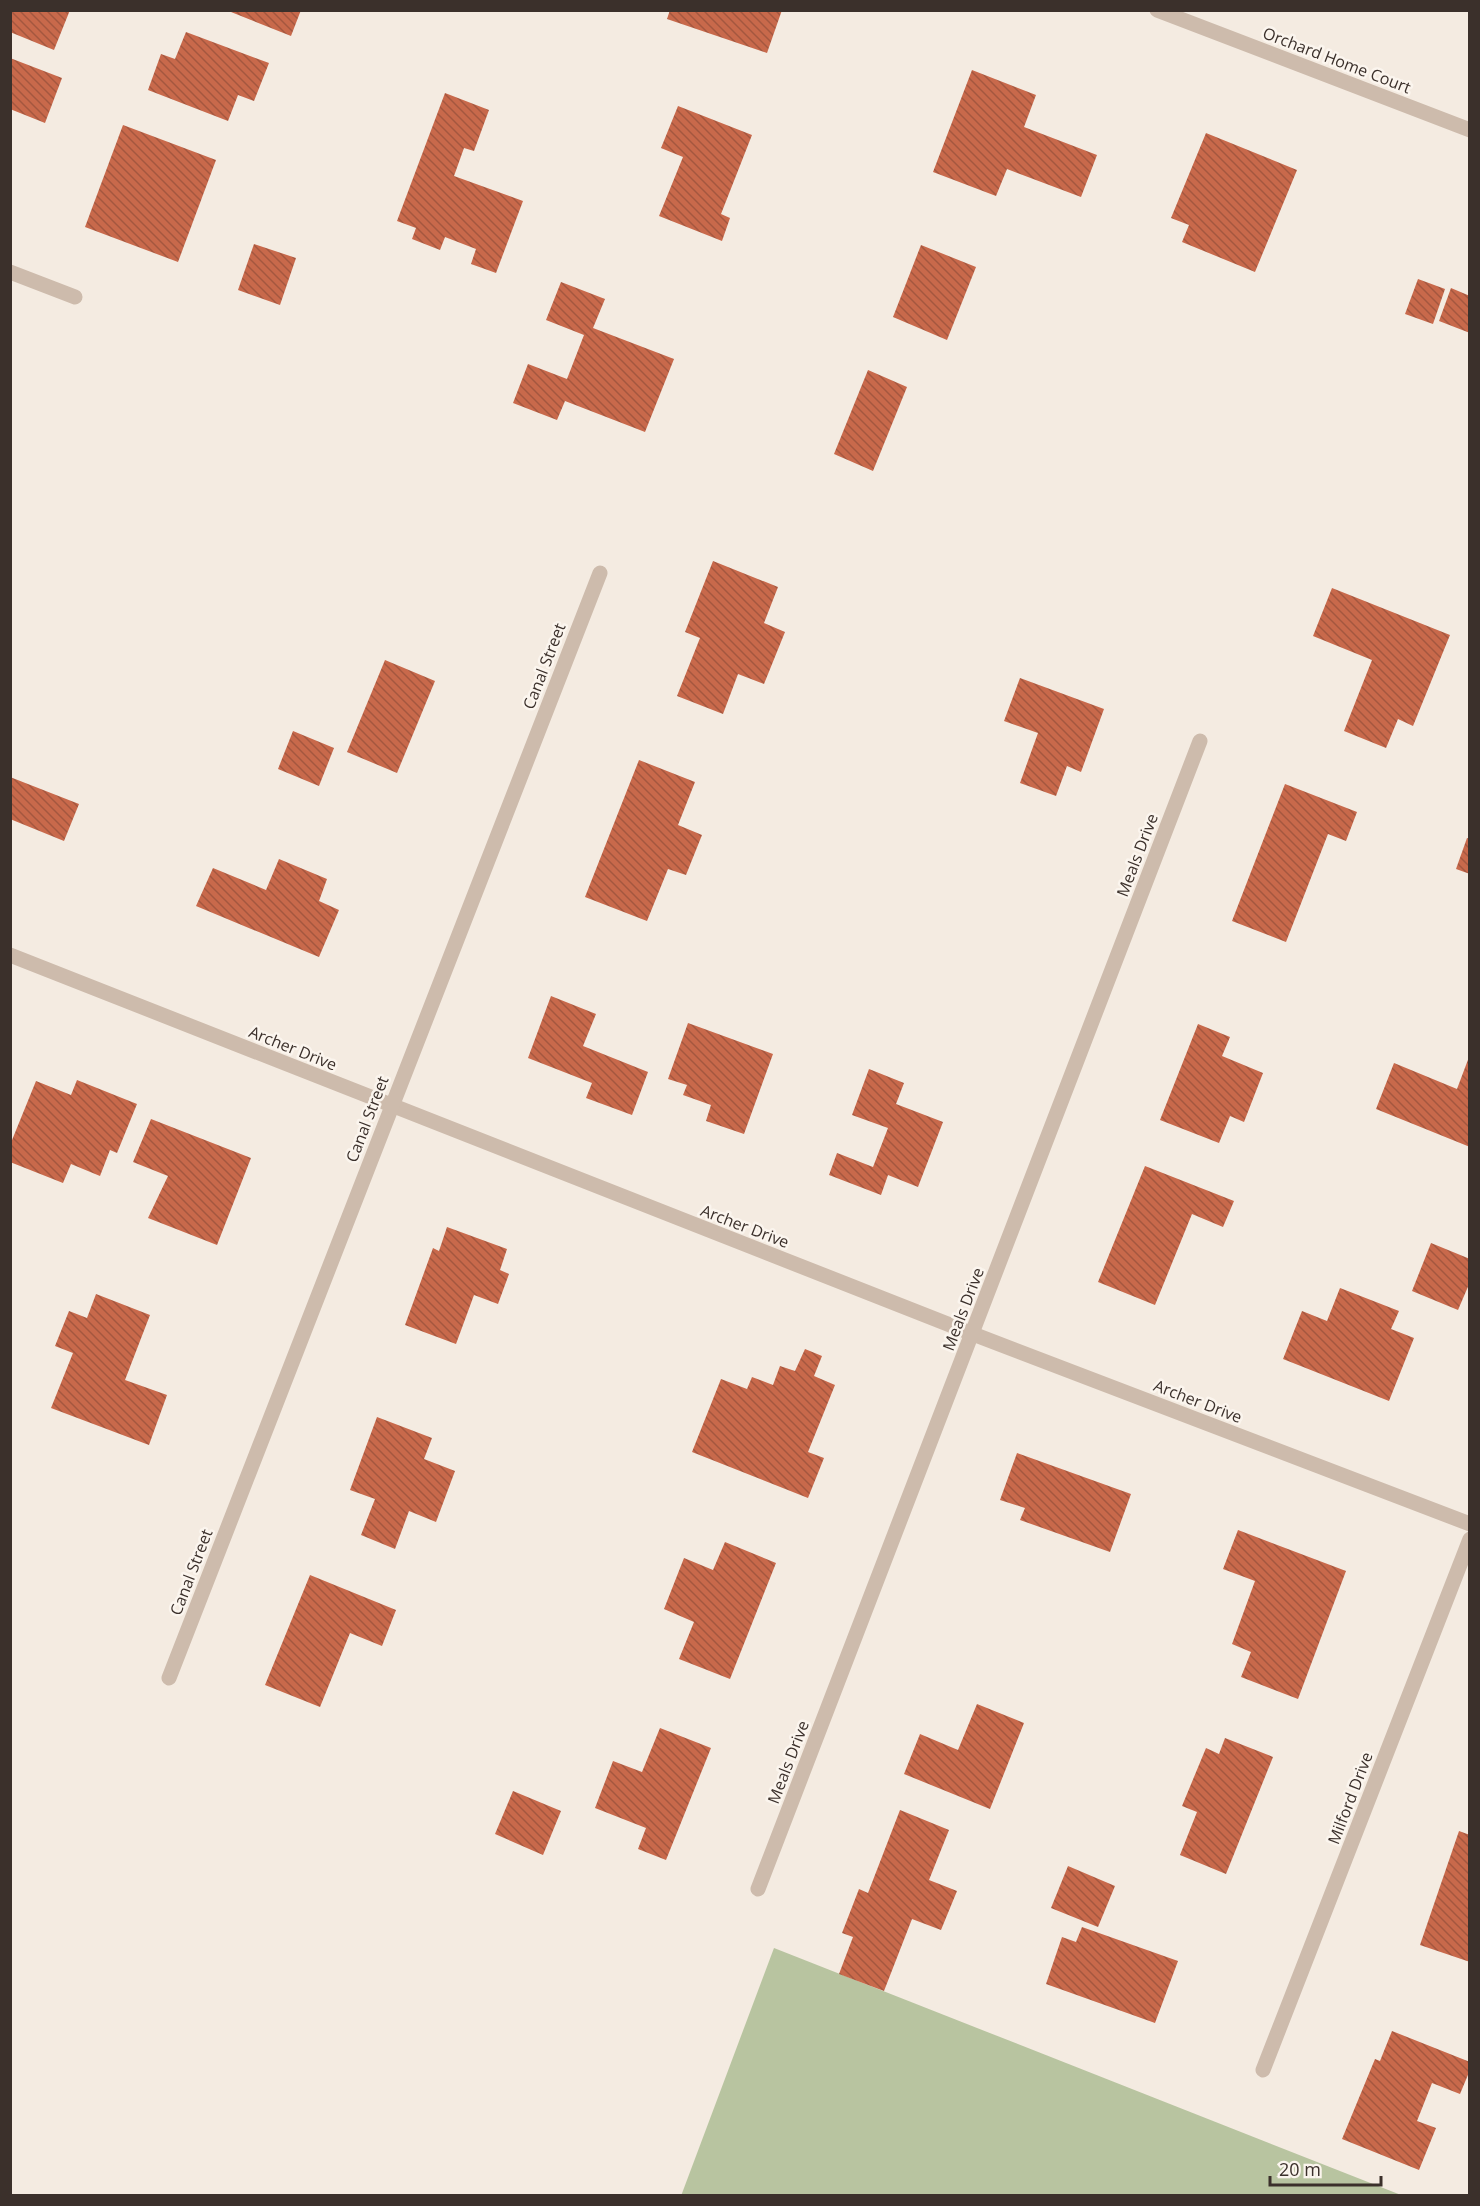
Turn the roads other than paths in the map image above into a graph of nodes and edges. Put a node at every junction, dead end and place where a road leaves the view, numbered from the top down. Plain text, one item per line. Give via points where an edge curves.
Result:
1 (1157, 10) edge
2 (1193, 17) edge
3 (1470, 130) edge
4 (10, 272) edge
5 (75, 297) dead end
6 (600, 573) dead end
7 (1200, 741) dead end
8 (10, 955) edge
9 (391, 1106) junction
10 (973, 1334) junction
11 (1470, 1524) edge
12 (1470, 1539) edge
13 (169, 1678) dead end
14 (758, 1889) dead end
15 (1263, 2070) dead end

1 - 2 street, Orchard Home Court
2 - 3 street, Orchard Home Court
4 - 5 street
6 - 9 street, Canal Street
7 - 10 street, Meals Drive
8 - 9 street, Archer Drive
9 - 10 street, Archer Drive
9 - 13 street, Canal Street
10 - 11 street, Archer Drive
10 - 14 street, Meals Drive
12 - 15 street, Milford Drive

